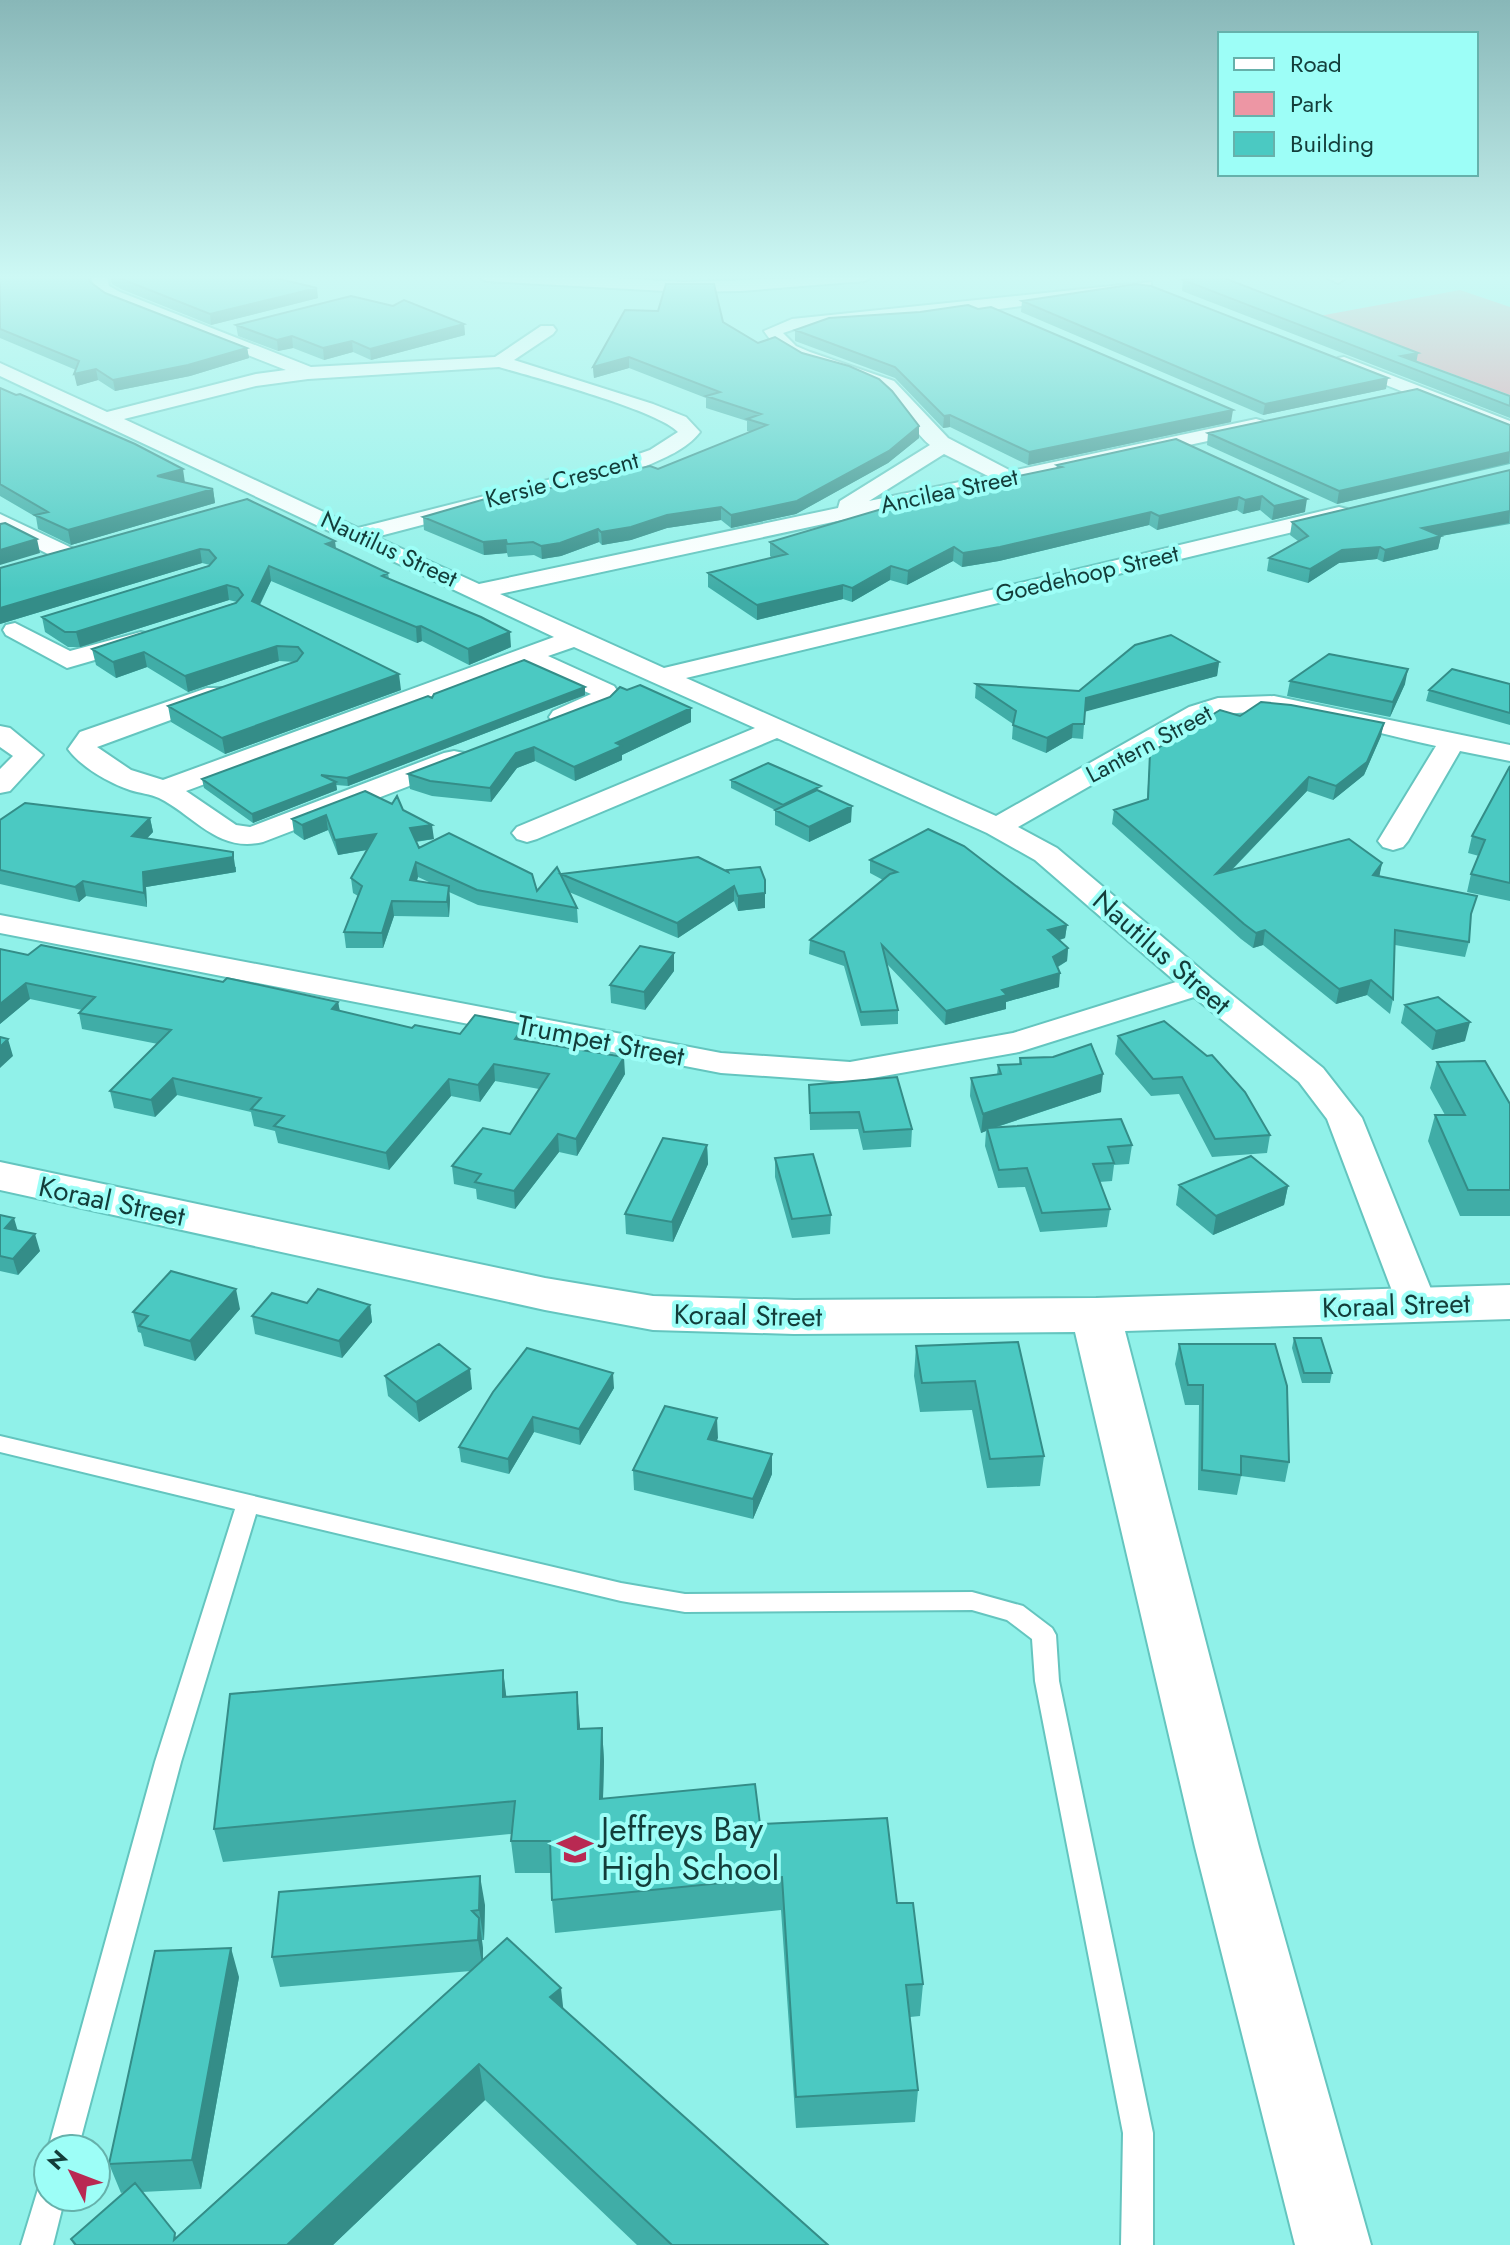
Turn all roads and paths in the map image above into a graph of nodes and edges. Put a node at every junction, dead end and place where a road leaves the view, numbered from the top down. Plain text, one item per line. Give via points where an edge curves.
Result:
1 (25, 381) edge
2 (253, 381) edge
3 (559, 381) edge
4 (876, 381) edge
5 (1392, 381) edge
6 (1419, 391) junction
7 (1375, 400) edge
8 (1231, 412) edge
9 (106, 418) junction
10 (1510, 428) edge
11 (1176, 442) junction
12 (944, 446) junction
13 (1205, 455) edge
14 (1009, 478) junction
15 (274, 496) junction
16 (1307, 502) edge
17 (244, 504) edge
18 (1365, 508) edge
19 (838, 515) junction
20 (1336, 515) junction
21 (0, 521) edge
22 (357, 535) junction
23 (39, 563) edge
24 (480, 591) junction
25 (44, 621) edge
26 (171, 629) edge
27 (8, 632) edge
28 (575, 638) junction
29 (526, 656) junction
30 (664, 676) junction
31 (246, 684) edge
32 (543, 724) edge
33 (779, 728) junction
34 (0, 734) edge
35 (1452, 741) junction
36 (485, 747) edge
37 (1510, 753) edge
38 (0, 785) edge
39 (165, 789) junction
40 (997, 827) junction
41 (527, 833) dead end
42 (1393, 841) dead end
43 (0, 924) edge
44 (1199, 985) junction
45 (0, 1176) edge
46 (1510, 1302) edge
47 (1417, 1304) junction
48 (1096, 1315) junction
49 (0, 1444) edge
50 (248, 1504) junction
51 (67, 2133) edge
52 (46, 2213) edge
53 (37, 2245) edge
54 (1137, 2245) edge
55 (1333, 2245) edge

1 - 9 street, Nautilus Street
2 - 9 street, Kersie Crescent
3 - 22 street, Kersie Crescent via 646,408 679,421 690,432 659,453 613,468
4 - 12 street via 904,396
5 - 6 street
6 - 7 street
6 - 10 street
8 - 11 street, Ancilea Street via 1267,423
9 - 15 street, Nautilus Street
11 - 13 street
11 - 14 street, Ancilea Street
12 - 14 street
12 - 19 street via 861,495
14 - 19 street, Ancilea Street
15 - 17 street
15 - 22 street, Nautilus Street
16 - 20 street
18 - 20 street, Goedehoop Street
19 - 24 street, Ancilea Street
20 - 30 street, Goedehoop Street
21 - 23 street via 73,552
22 - 24 street, Nautilus Street
24 - 28 street, Nautilus Street
25 - 27 street
26 - 27 street via 67,660
28 - 29 street
28 - 30 street, Nautilus Street
29 - 32 street via 608,696
29 - 39 street
30 - 33 street, Nautilus Street
31 - 39 street via 84,743 82,749 111,771 148,788
33 - 40 street, Nautilus Street
33 - 41 street
34 - 38 street via 29,755
35 - 37 street, Lantern Street
35 - 40 street, Lantern Street via 1274,704 1218,706
35 - 42 street
36 - 39 street via 253,836 228,833
40 - 44 street, Nautilus Street via 1046,854
43 - 44 street, Trumpet Street via 721,1063 850,1072 1019,1042
44 - 47 street, Nautilus Street via 1311,1075 1344,1118
45 - 48 street, Koraal Street via 653,1313
46 - 47 street, Koraal Street
47 - 48 street, Koraal Street
48 - 55 street via 1227,1847
49 - 50 lane
50 - 51 lane via 168,1762
50 - 54 lane via 685,1603 972,1601 1015,1613 1044,1635 1047,1681 1138,2133
52 - 53 lane

